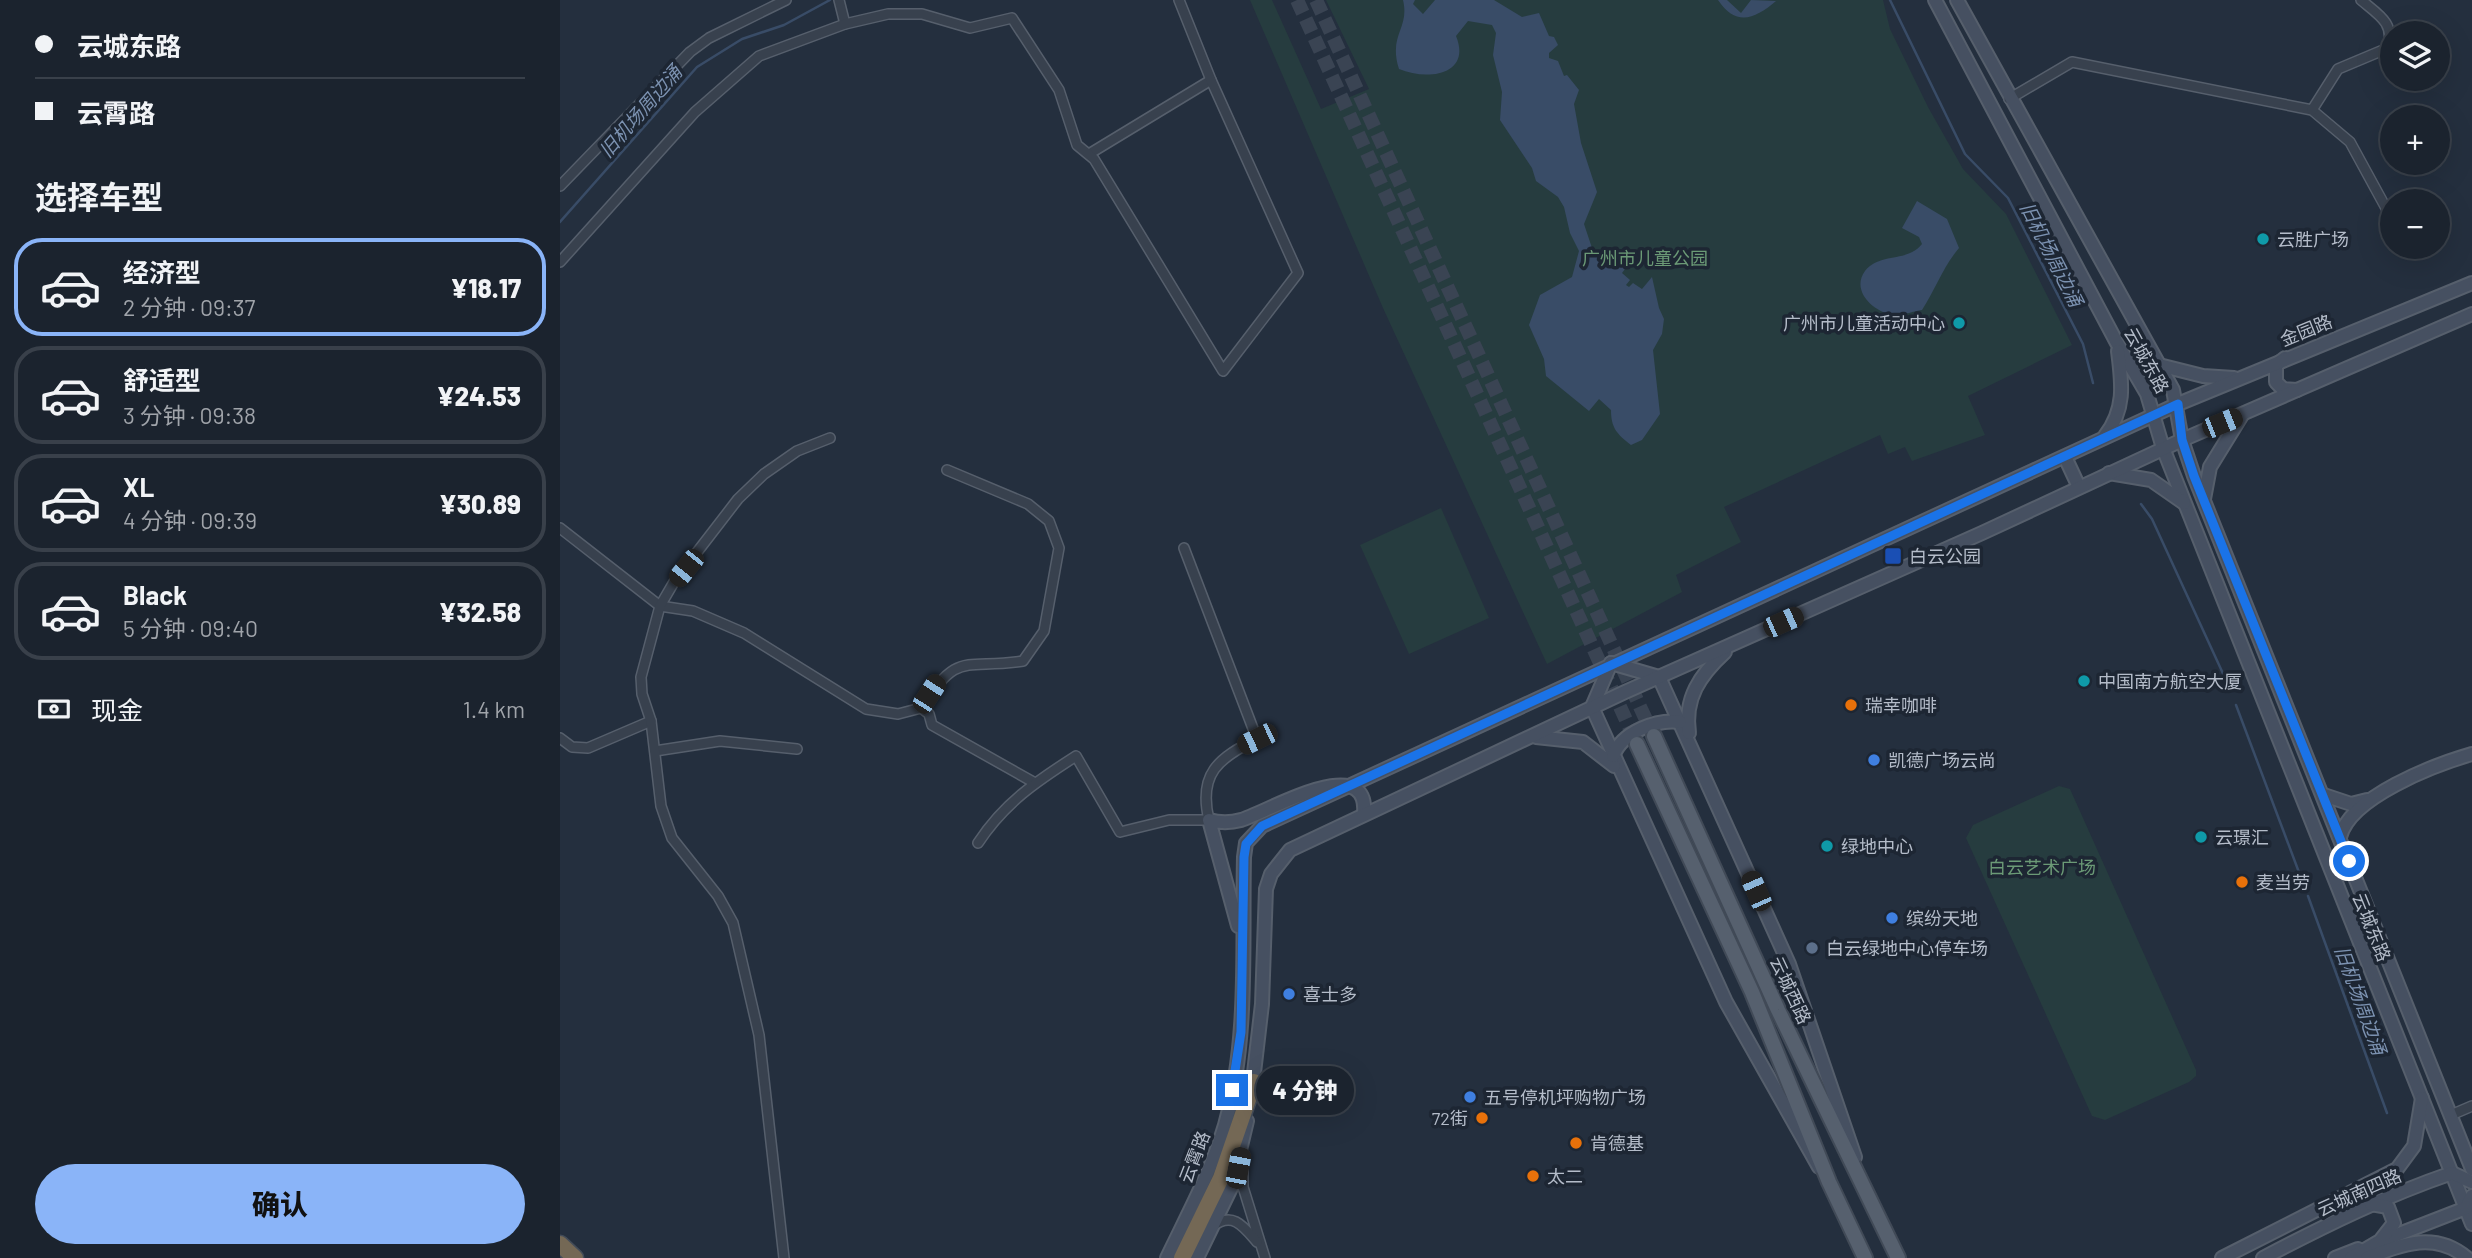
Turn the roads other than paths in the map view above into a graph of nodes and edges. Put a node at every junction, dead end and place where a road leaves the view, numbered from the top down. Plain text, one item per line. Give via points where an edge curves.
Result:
1 (786, 0) edge
2 (839, 0) edge
3 (1179, 0) edge
4 (1935, 0) edge
5 (1957, 0) edge
6 (2361, 0) edge
7 (845, 24) junction
8 (1211, 80) junction
9 (2009, 99) junction
10 (2312, 110) junction
11 (1089, 153) junction
12 (560, 186) edge
13 (2380, 197) edge
14 (560, 262) edge
15 (2472, 283) edge
16 (2472, 314) edge
17 (2117, 343) junction
18 (2285, 357) junction
19 (2159, 365) junction
20 (2236, 378) junction
21 (2303, 389) junction
22 (2178, 404) junction
23 (2155, 415) junction
24 (2243, 415) junction
25 (830, 438) dead end
26 (2103, 439) junction
27 (2182, 440) junction
28 (2163, 449) junction
29 (2065, 457) junction
30 (947, 470) dead end
31 (2108, 473) junction
32 (2079, 487) junction
33 (2204, 499) junction
34 (2185, 504) junction
35 (560, 528) edge
36 (2222, 544) junction
37 (1184, 548) dead end
38 (2203, 552) junction
39 (660, 606) junction
40 (1735, 643) junction
41 (1611, 663) junction
42 (1659, 677) junction
43 (1592, 707) junction
44 (921, 708) junction
45 (651, 721) junction
46 (1680, 722) junction
47 (1654, 736) tunnel mouth
48 (560, 738) edge
49 (2301, 741) junction
50 (1637, 744) tunnel mouth
51 (1691, 744) junction
52 (1509, 747) junction
53 (797, 749) dead end
54 (2283, 749) junction
55 (655, 751) junction
56 (2472, 754) edge
57 (1613, 756) junction
58 (1619, 771) junction
59 (1035, 783) junction
60 (1347, 785) junction
61 (2323, 795) junction
62 (2372, 799) junction
63 (1364, 813) junction
64 (1209, 820) junction
65 (2340, 837) junction
66 (978, 843) dead end
67 (1242, 942) junction
68 (2436, 1078) junction
69 (1254, 1082) junction
70 (2419, 1092) junction
71 (2472, 1106) edge
72 (2451, 1115) junction
73 (1247, 1121) junction
74 (2472, 1169) edge
75 (2452, 1173) junction
76 (1860, 1174) junction
77 (1829, 1182) junction
78 (2472, 1182) edge
79 (2469, 1202) edge
80 (2368, 1204) junction
81 (2472, 1224) edge
82 (1212, 1227) junction
83 (2286, 1227) junction
84 (2380, 1241) junction
85 (560, 1244) edge
86 (1259, 1244) junction
87 (560, 1251) edge
88 (567, 1258) edge
89 (575, 1258) edge
90 (784, 1258) edge
91 (1167, 1258) edge
92 (1182, 1258) edge
93 (1197, 1258) edge
94 (1265, 1258) edge
95 (1865, 1258) edge
96 (1898, 1258) edge
97 (2222, 1258) edge
98 (2263, 1258) edge
99 (2335, 1258) edge
100 (2351, 1258) edge
101 (2367, 1258) edge
102 (2467, 1258) edge

1 - 12 street via 690,52
2 - 7 street
3 - 8 street
4 - 17 main road, 云城东路
5 - 9 main road, 云城东路
6 - 10 street via 2388,22 2388,48 2338,69
7 - 11 street via 906,13 970,28 1012,18 1059,90 1077,145
7 - 14 street via 751,61 695,112
8 - 11 street
8 - 11 street via 1298,273 1223,371
9 - 10 street via 2071,62
9 - 19 main road, 云城东路
10 - 13 street via 2350,142
15 - 18 main road, 金园路
16 - 21 main road
17 - 23 main road, 云城东路
17 - 26 main road via 2123,391 2117,418
18 - 20 main road, 金园路
18 - 21 main road via 2276,365 2276,382 2283,389
19 - 20 main road via 2203,376
19 - 22 main road, 云城东路
20 - 22 main road, 金园路
21 - 24 main road
22 - 23 main road, 金园路
22 - 27 main road, 云城东路
23 - 26 main road, 金园路
23 - 28 main road, 云城东路
24 - 27 main road
24 - 33 main road via 2210,467
25 - 39 street via 797,451 738,499
26 - 29 main road, 金园路
27 - 28 main road
27 - 33 main road, 云城东路
28 - 31 main road
28 - 34 main road, 云城东路
29 - 32 main road
29 - 41 main road, 云霄路
30 - 44 street via 1028,504 1049,521 1059,548 1044,631 1031,653 1023,661 958,666 938,681
31 - 32 main road
31 - 34 main road via 2151,480
32 - 40 main road
33 - 36 main road, 云城东路
34 - 38 main road, 云城东路
35 - 39 street
36 - 38 main road
36 - 49 main road, 云城东路
37 - 64 street via 1257,739 1230,752 1207,778 1204,801
38 - 54 main road, 云城东路
39 - 44 street via 693,611 744,633 866,709 898,714
39 - 45 street via 641,677
40 - 42 main road
40 - 51 main road via 1711,665 1691,695 1687,714
41 - 42 main road
41 - 43 main road
41 - 60 main road, 云霄路
42 - 43 main road
42 - 46 main road
43 - 52 main road
43 - 57 main road
44 - 59 street via 932,725
45 - 48 street via 588,748 572,747
45 - 55 street
46 - 51 main road
46 - 57 main road via 1656,724 1625,737
47 - 76 main road, 云城西路 via 1778,1010
49 - 54 main road
49 - 61 main road, 云城东路
50 - 77 main road, 云城西路 via 1752,992
51 - 76 main road via 1792,972
52 - 58 main road via 1531,738 1570,739 1594,748
52 - 63 main road
53 - 55 street via 720,741
54 - 70 main road, 云城东路
55 - 90 street via 661,806 672,838 718,896 733,923 759,1035
56 - 62 main road
57 - 58 main road
58 - 77 main road via 1730,1010
59 - 64 street via 1076,756 1120,832 1169,821
59 - 66 street via 991,823
60 - 63 main road via 1364,798
60 - 64 main road via 1316,790 1242,819
60 - 67 main road, 云霄路 via 1252,834 1244,857
61 - 62 main road via 2351,804
61 - 65 main road, 云城东路
62 - 65 main road via 2346,820
63 - 69 main road via 1290,850 1270,874 1263,907 1262,1004
64 - 67 main road
65 - 68 main road, 云城东路
67 - 91 main road, 云霄路 via 1241,1032 1225,1123 1199,1194
68 - 70 main road
68 - 72 main road, 云城东路
69 - 73 main road
69 - 92 highway via 1221,1178
70 - 75 main road, 云城东路
70 - 83 main road via 2414,1146 2397,1170
71 - 72 street
72 - 74 main road, 云城东路
73 - 82 main road via 1231,1188
73 - 86 street via 1243,1186
75 - 78 main road
75 - 79 main road, 云城东路
75 - 80 main road, 云城南四路
76 - 96 main road, 云城西路
77 - 95 main road, 云城西路
79 - 81 main road, 云城东路
79 - 84 main road
80 - 83 main road
80 - 84 main road via 2388,1207 2393,1214 2394,1223
80 - 98 main road, 云城南四路
82 - 86 street via 1227,1219 1238,1221
82 - 93 main road
83 - 97 main road
84 - 99 main road
84 - 100 main road
85 - 89 highway
86 - 94 street
87 - 88 highway
101 - 102 main road via 2425,1240 2441,1242

